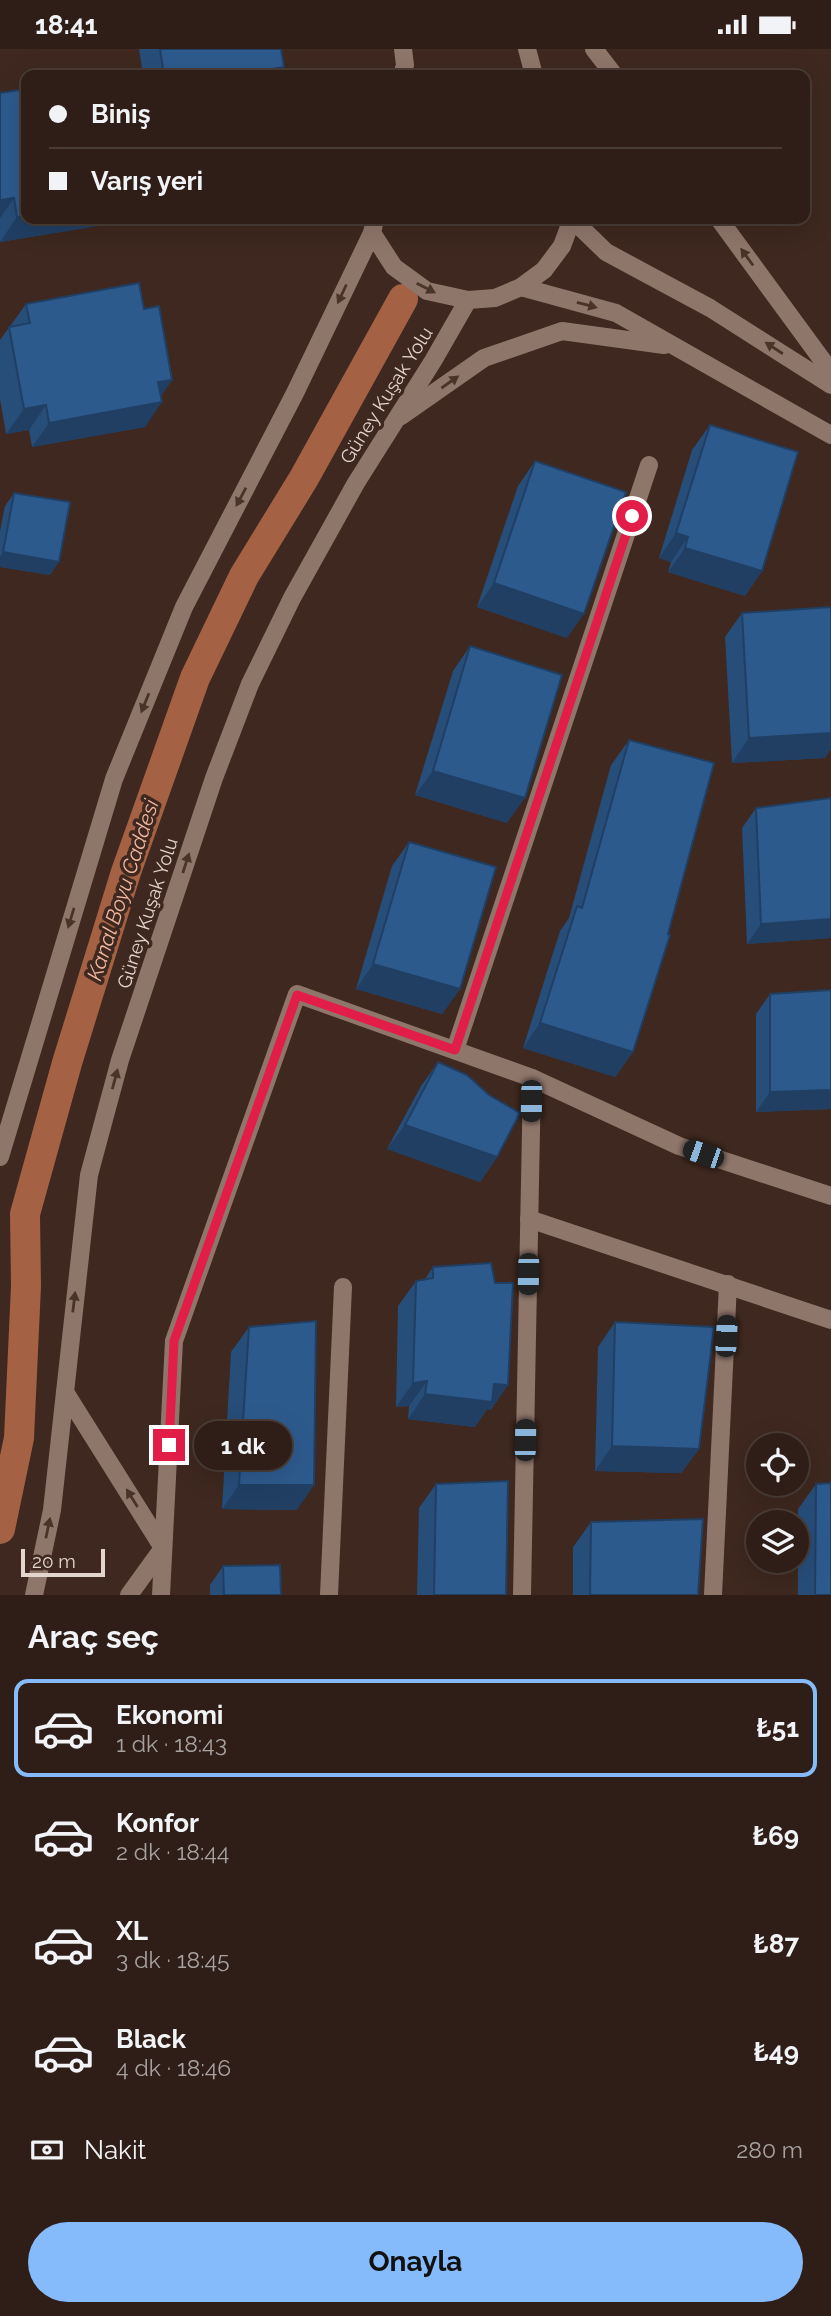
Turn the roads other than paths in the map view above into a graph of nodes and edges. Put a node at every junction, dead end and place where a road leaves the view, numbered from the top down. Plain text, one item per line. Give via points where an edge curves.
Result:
1 (403, 49) edge
2 (527, 49) edge
3 (594, 49) edge
4 (404, 70) edge
5 (533, 70) edge
6 (610, 70) edge
7 (570, 224) edge
8 (577, 224) edge
9 (723, 224) edge
10 (373, 226) edge
11 (521, 287) junction
12 (468, 300) junction
13 (675, 347) junction
14 (831, 372) edge
15 (831, 385) edge
16 (394, 421) junction
17 (831, 435) edge
18 (649, 465) dead end
19 (455, 1050) junction
20 (531, 1078) junction
21 (0, 1157) edge
22 (831, 1196) edge
23 (529, 1219) junction
24 (728, 1284) junction
25 (342, 1287) dead end
26 (831, 1319) edge
27 (65, 1392) junction
28 (163, 1548) junction
29 (34, 1595) edge
30 (129, 1595) edge
31 (162, 1595) edge
32 (329, 1595) edge
33 (522, 1595) edge
34 (713, 1595) edge

1 - 4 main road
2 - 5 main road
3 - 6 main road
7 - 11 main road via 562,246 544,270
15 -> 8 main road via 710,307 606,252
14 -> 9 main road
10 -> 12 main road via 394,267 428,291
10 -> 21 main road via 295,393 184,607 134,729 114,779
11 - 12 main road via 495,297
11 -> 13 main road via 616,313
12 - 16 main road, Güney Kuşak Yolu
16 -> 13 main road via 484,358 562,331
13 - 17 main road
27 -> 16 main road, Güney Kuşak Yolu via 89,1175 120,1060 210,791 250,684 286,611
18 - 19 main road
19 - 20 main road
19 - 28 main road via 297,995 174,1341
20 - 22 main road via 679,1146
20 - 23 main road
23 - 24 main road
23 - 33 main road
24 - 26 main road
24 - 34 main road
25 - 32 main road
28 -> 27 main road
29 -> 27 main road, Güney Kuşak Yolu via 52,1510
28 - 30 main road
28 - 31 main road

